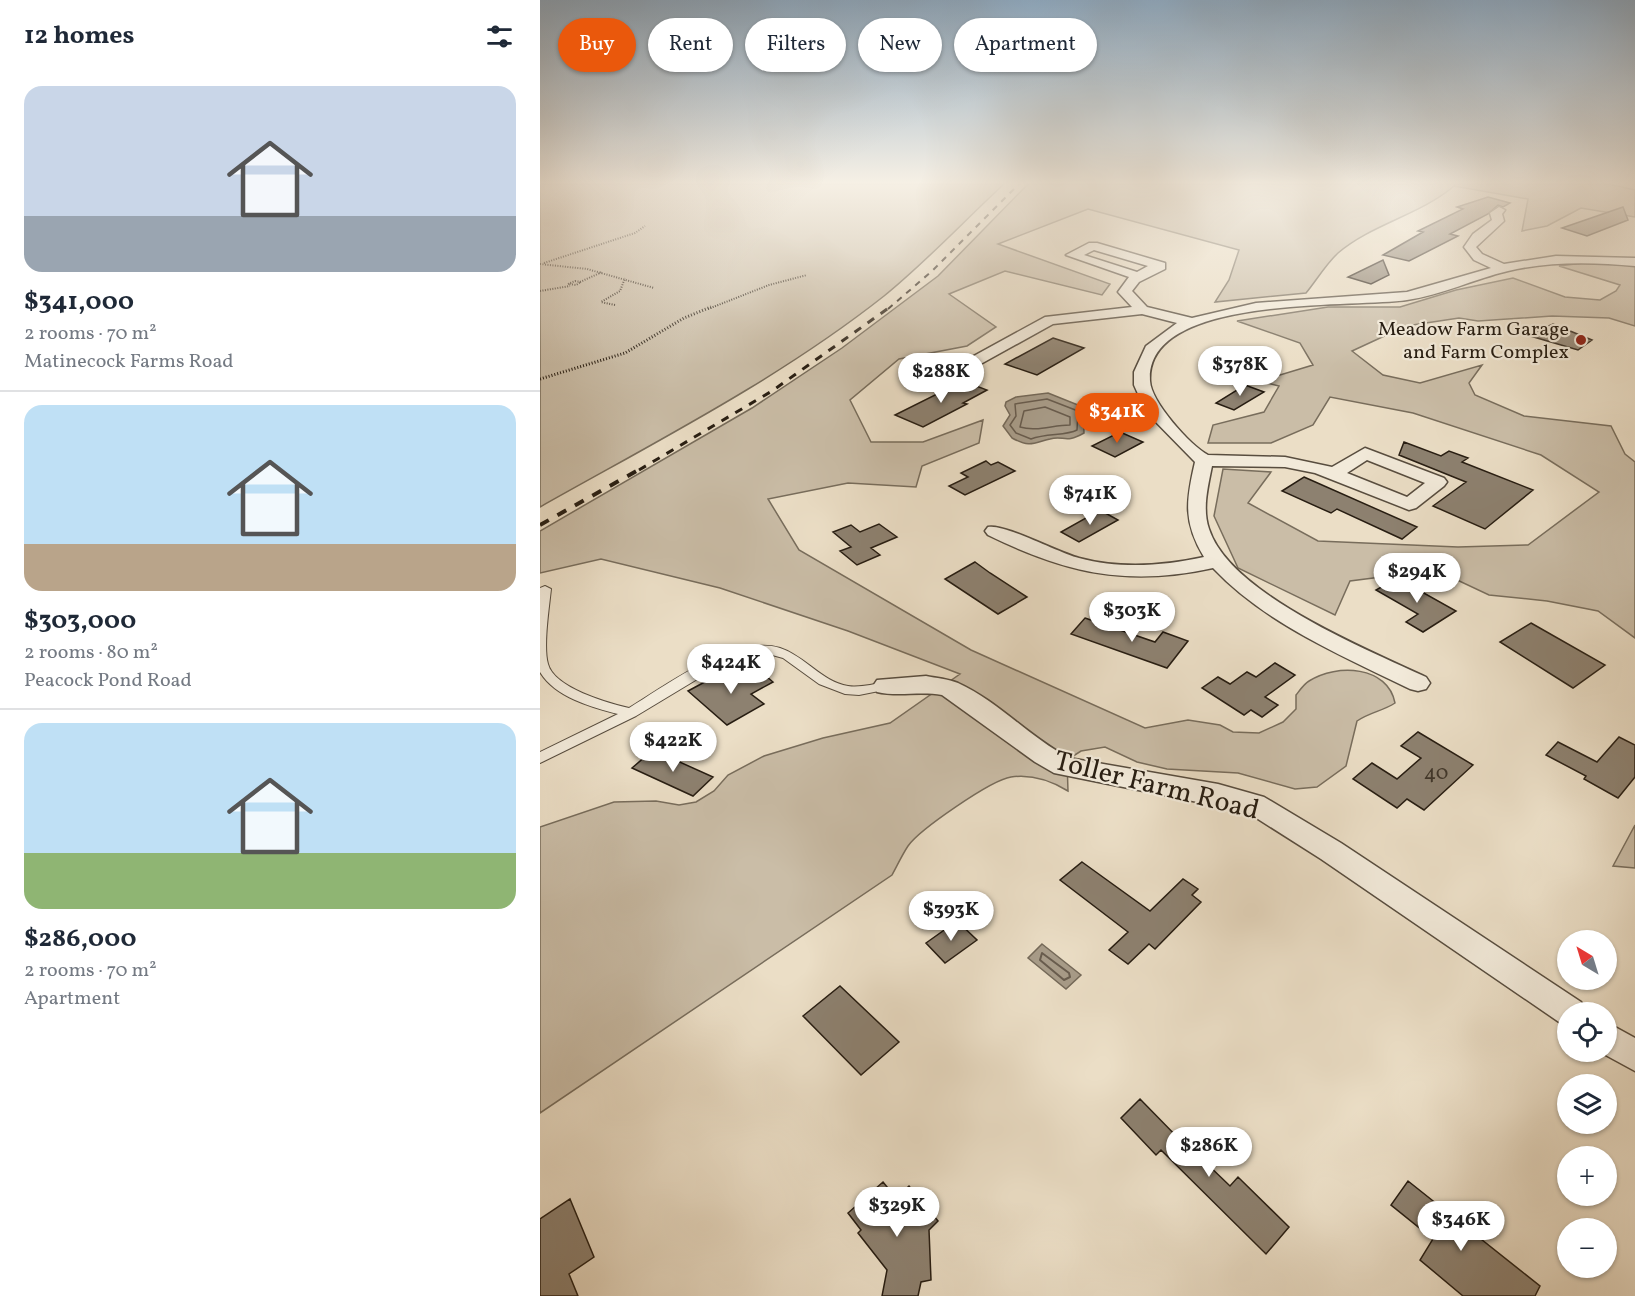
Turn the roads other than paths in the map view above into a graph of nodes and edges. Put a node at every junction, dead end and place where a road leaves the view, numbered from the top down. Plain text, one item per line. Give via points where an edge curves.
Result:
1 (1472, 244) edge
2 (1635, 262) edge
3 (1502, 268) junction
4 (1138, 276) junction
5 (1142, 310) junction
6 (1190, 322) junction
7 (923, 378) dead end
8 (1204, 460) junction
9 (1335, 472) junction
10 (995, 531) dead end
11 (1216, 561) junction
12 (545, 589) dead end
13 (1418, 683) dead end
14 (885, 686) joint
15 (631, 713) junction
16 (540, 758) edge
17 (1557, 1003) edge
18 (1617, 1044) edge
19 (1635, 1056) edge

1 - 3 street via 1478,257
2 - 3 street via 1569,259
3 - 6 street via 1410,295 1355,302 1267,305
4 - 4 street via 1083,259 1072,255 1093,246 1160,266
4 - 5 street via 1125,292
5 - 6 street
5 - 7 street via 1050,320 954,373
6 - 8 street via 1157,343 1148,354 1142,370 1142,391 1148,406
8 - 9 street via 1285,462
8 - 11 street via 1196,515 1200,534
9 - 9 street via 1409,504 1438,482 1365,453
10 - 11 street via 1032,549 1108,570 1146,574
11 - 13 street via 1245,588 1295,620
12 - 15 lane via 542,664 551,678 602,707
14 - 15 lane via 846,691 825,684 788,654 752,650 727,658
14 - 17 street, Toller Farm Road via 926,684 948,688 1062,766 1255,804
15 - 16 lane
18 - 19 street

